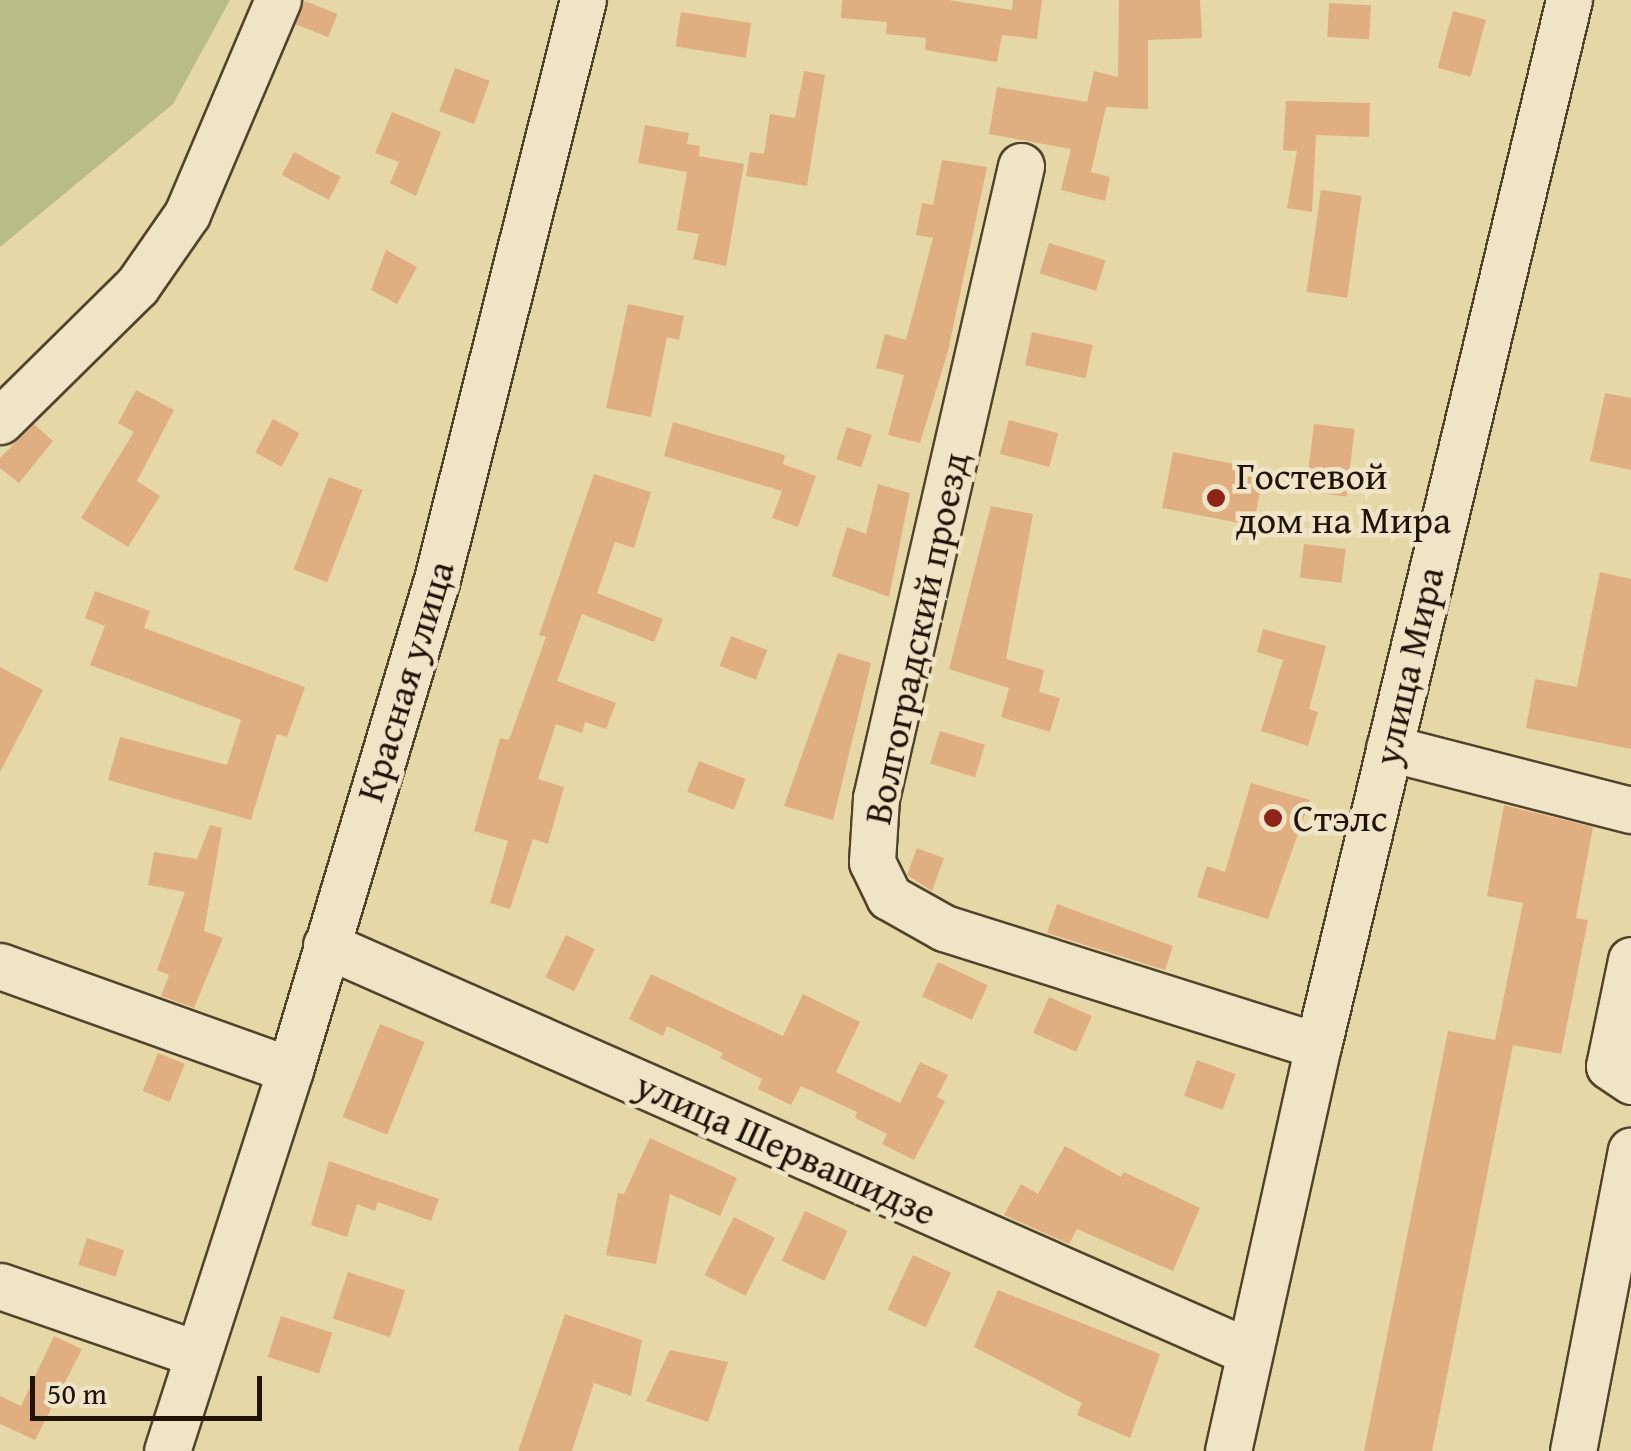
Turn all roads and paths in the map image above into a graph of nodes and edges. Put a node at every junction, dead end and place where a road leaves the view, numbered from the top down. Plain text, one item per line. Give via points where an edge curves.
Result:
1 (278, 0) edge
2 (583, 0) edge
3 (1569, 0) edge
4 (1021, 166) dead end
5 (0, 421) edge
6 (1389, 748) junction
7 (1631, 810) edge
8 (326, 945) junction
9 (1631, 960) edge
10 (0, 966) edge
11 (1318, 1046) junction
12 (290, 1070) junction
13 (1631, 1081) edge
14 (1631, 1151) edge
15 (0, 1286) edge
16 (1246, 1351) junction
17 (198, 1354) junction
18 (166, 1451) edge
19 (1228, 1451) edge
20 (1573, 1451) edge

1 - 5 street via 187,214 137,286
2 - 8 street, Красная улица via 437,579
3 - 6 street, улица Мира
4 - 11 street, Волгоградский проезд via 876,798 872,862 889,897 944,928
6 - 7 street
6 - 11 street, улица Мира
8 - 12 street, Красная улица
8 - 16 street, улица Шервашидзе
9 - 13 street via 1610,1066
10 - 12 street
11 - 16 street, улица Мира
12 - 17 street, Красная улица
14 - 20 street
15 - 17 street
16 - 19 street, улица Мира
17 - 18 street, Красная улица

